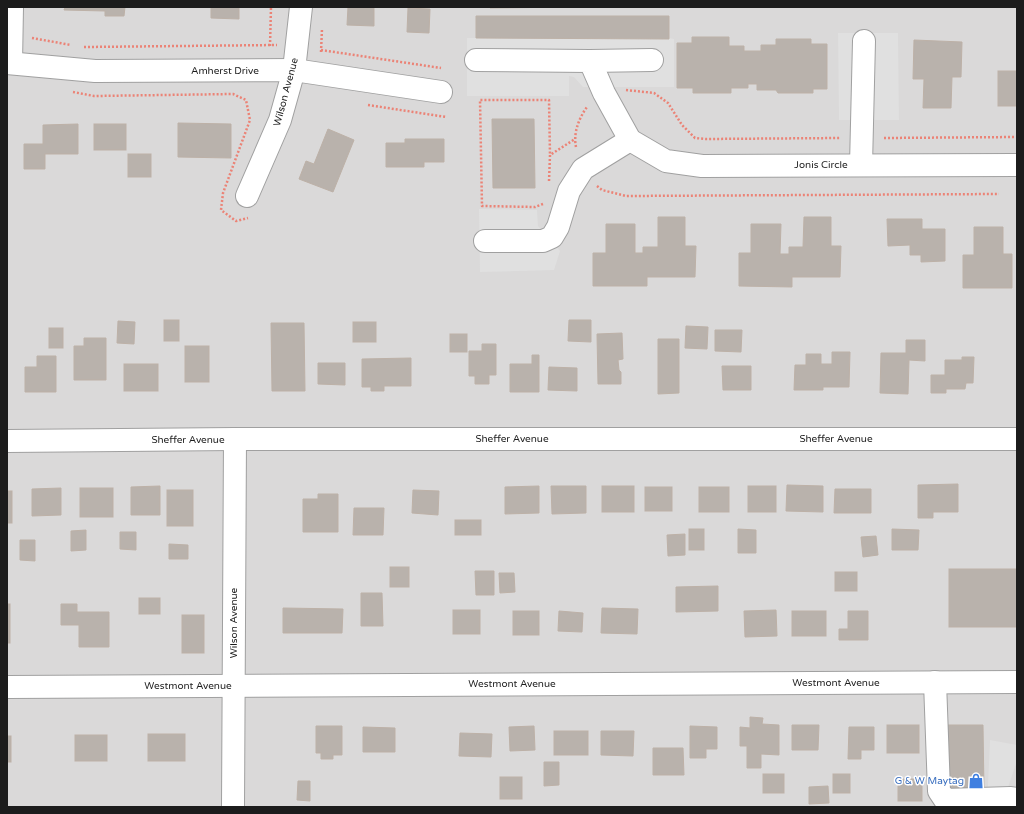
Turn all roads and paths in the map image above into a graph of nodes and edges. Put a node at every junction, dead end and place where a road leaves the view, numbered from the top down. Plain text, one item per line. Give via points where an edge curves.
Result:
1 (12, 7) edge
2 (271, 7) edge
3 (301, 7) edge
4 (322, 28) dead end
5 (864, 41) dead end
6 (476, 60) dead end
7 (652, 60) dead end
8 (590, 61) junction
9 (9, 63) edge
10 (294, 70) junction
11 (268, 71) junction
12 (318, 73) junction
13 (71, 92) dead end
14 (441, 92) dead end
15 (367, 105) dead end
16 (446, 117) dead end
17 (575, 139) dead end
18 (630, 140) junction
19 (550, 155) junction
20 (861, 165) junction
21 (1017, 165) edge
22 (549, 186) dead end
23 (247, 196) dead end
24 (549, 201) dead end
25 (249, 218) dead end
26 (485, 241) dead end
27 (235, 439) junction
28 (1017, 439) edge
29 (7, 441) edge
30 (935, 682) junction
31 (1017, 682) edge
32 (234, 685) junction
33 (7, 687) edge
34 (1017, 799) edge
35 (233, 807) edge

1 - 9 street
2 - 11 path
3 - 10 street, Wilson Avenue
4 - 12 path
5 - 20 street
6 - 8 street
7 - 8 street
8 - 18 street
9 - 11 street, Amherst Drive via 95,71
10 - 11 street, Amherst Drive
10 - 12 street, Amherst Drive
10 - 23 street, Wilson Avenue via 280,120
12 - 14 street, Amherst Drive
13 - 25 path via 94,96 234,94 246,100 250,120 223,193 221,210 236,221
15 - 16 path
17 - 19 path
18 - 20 street, Jonis Circle via 666,161 702,166
18 - 26 street via 583,169 569,191 558,227 552,237 542,241
19 - 22 path
19 - 24 path via 549,100 480,100 482,206 534,207
20 - 21 street, Jonis Circle
27 - 28 street, Sheffer Avenue
27 - 29 street, Sheffer Avenue
27 - 32 street, Wilson Avenue
30 - 31 street, Westmont Avenue
30 - 32 street, Westmont Avenue
30 - 34 street via 939,791 945,800
32 - 33 street, Westmont Avenue
32 - 35 street, Wilson Avenue

